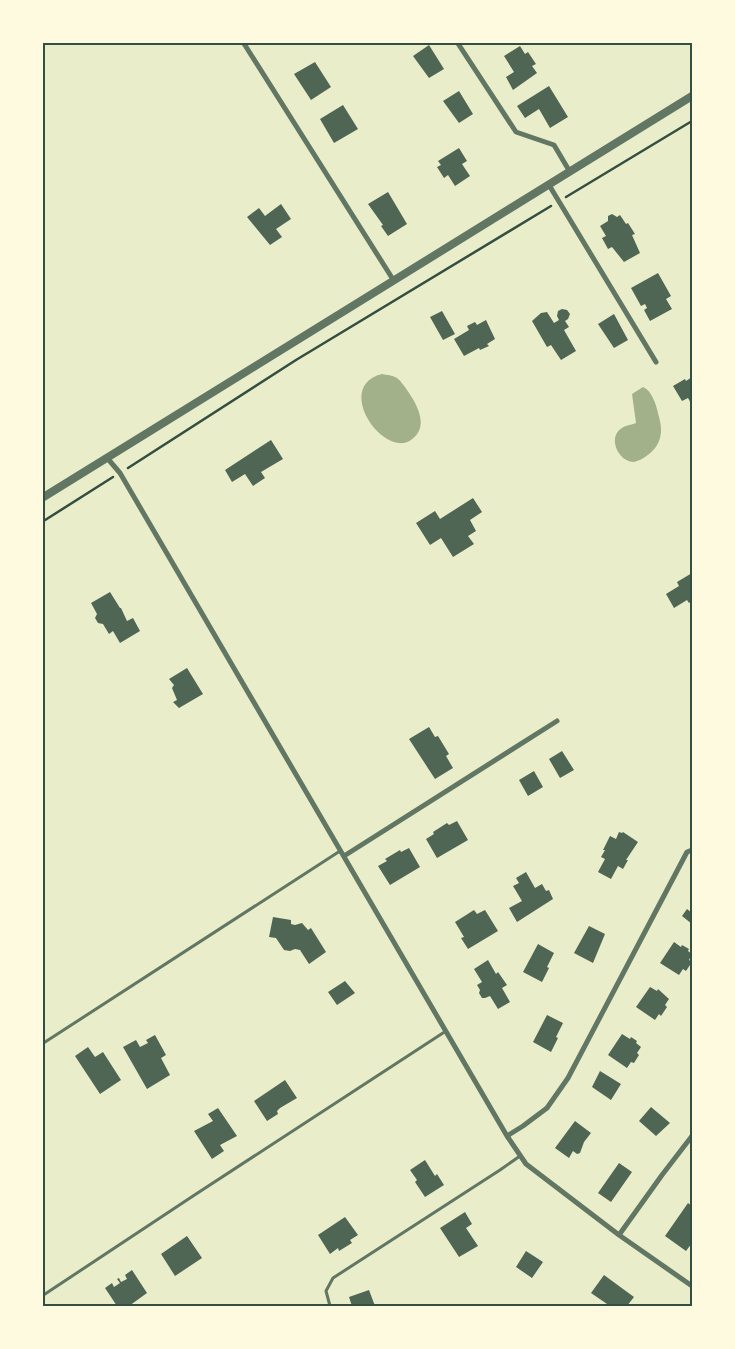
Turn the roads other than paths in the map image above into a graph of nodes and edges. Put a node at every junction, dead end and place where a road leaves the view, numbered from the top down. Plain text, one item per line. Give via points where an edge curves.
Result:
1 (243, 42) edge
2 (457, 42) edge
3 (692, 96) edge
4 (570, 172) junction
5 (549, 185) junction
6 (394, 281) junction
7 (656, 362) dead end
8 (108, 459) junction
9 (42, 498) edge
10 (557, 721) dead end
11 (692, 850) edge
12 (342, 853) junction
13 (447, 1031) junction
14 (42, 1044) edge
15 (507, 1136) junction
16 (692, 1136) edge
17 (520, 1156) junction
18 (619, 1236) junction
19 (692, 1286) edge
20 (42, 1296) edge
21 (330, 1306) edge

1 - 6 street
2 - 4 street via 516,132 554,145
3 - 4 street
4 - 5 street
5 - 6 street
5 - 7 street
6 - 8 street
8 - 9 street
8 - 12 street via 120,473
10 - 12 street
11 - 15 street via 687,852 568,1078 546,1108
12 - 13 street
12 - 14 lane
13 - 15 street
13 - 20 lane
15 - 17 street
16 - 18 street
17 - 18 street
17 - 21 lane via 333,1278 326,1291
18 - 19 street

